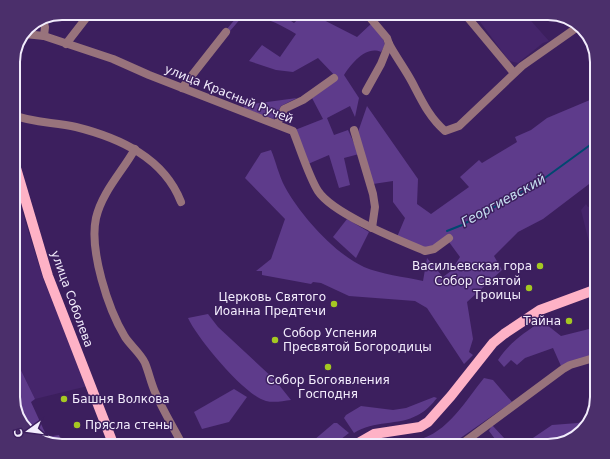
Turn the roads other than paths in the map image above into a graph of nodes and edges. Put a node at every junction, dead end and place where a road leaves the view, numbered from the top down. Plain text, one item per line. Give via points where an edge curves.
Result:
1 (85, 20) edge
2 (372, 20) edge
3 (470, 20) edge
4 (44, 24) edge
5 (575, 30) edge
6 (226, 32) dead end
7 (30, 35) edge
8 (44, 36) junction
9 (66, 44) junction
10 (389, 44) junction
11 (514, 73) junction
12 (334, 78) dead end
13 (182, 88) junction
14 (366, 91) dead end
15 (20, 116) edge
16 (277, 124) junction
17 (354, 130) dead end
18 (135, 149) junction
19 (20, 182) edge
20 (181, 202) dead end
21 (372, 228) junction
22 (449, 238) dead end
23 (590, 292) edge
24 (590, 359) edge
25 (111, 439) edge
26 (179, 439) edge
27 (365, 439) edge
28 (468, 439) edge

1 - 9 street
2 - 10 street
3 - 11 street
4 - 8 street
5 - 11 street
6 - 13 street
7 - 8 street, улица Красный Ручей
8 - 9 street, улица Красный Ручей
9 - 13 street, улица Красный Ручей via 113,59
10 - 11 street via 430,117 445,131 459,126
10 - 14 street
12 - 16 street via 303,100 284,109
13 - 16 street, улица Красный Ручей
15 - 18 street via 76,127
16 - 21 street, улица Красный Ручей via 293,131 318,191 330,204
17 - 21 street via 373,194 375,207
18 - 20 street via 156,164 171,180
18 - 26 street via 115,177 96,218 95,238 100,270 111,310 125,337 144,362 155,393
19 - 25 main road, улица Соболева via 50,283
21 - 22 street, улица Красный Ручей via 425,251 434,249
23 - 27 main road via 540,310 504,334 493,343 428,422 420,427 374,434
24 - 28 street via 563,369

